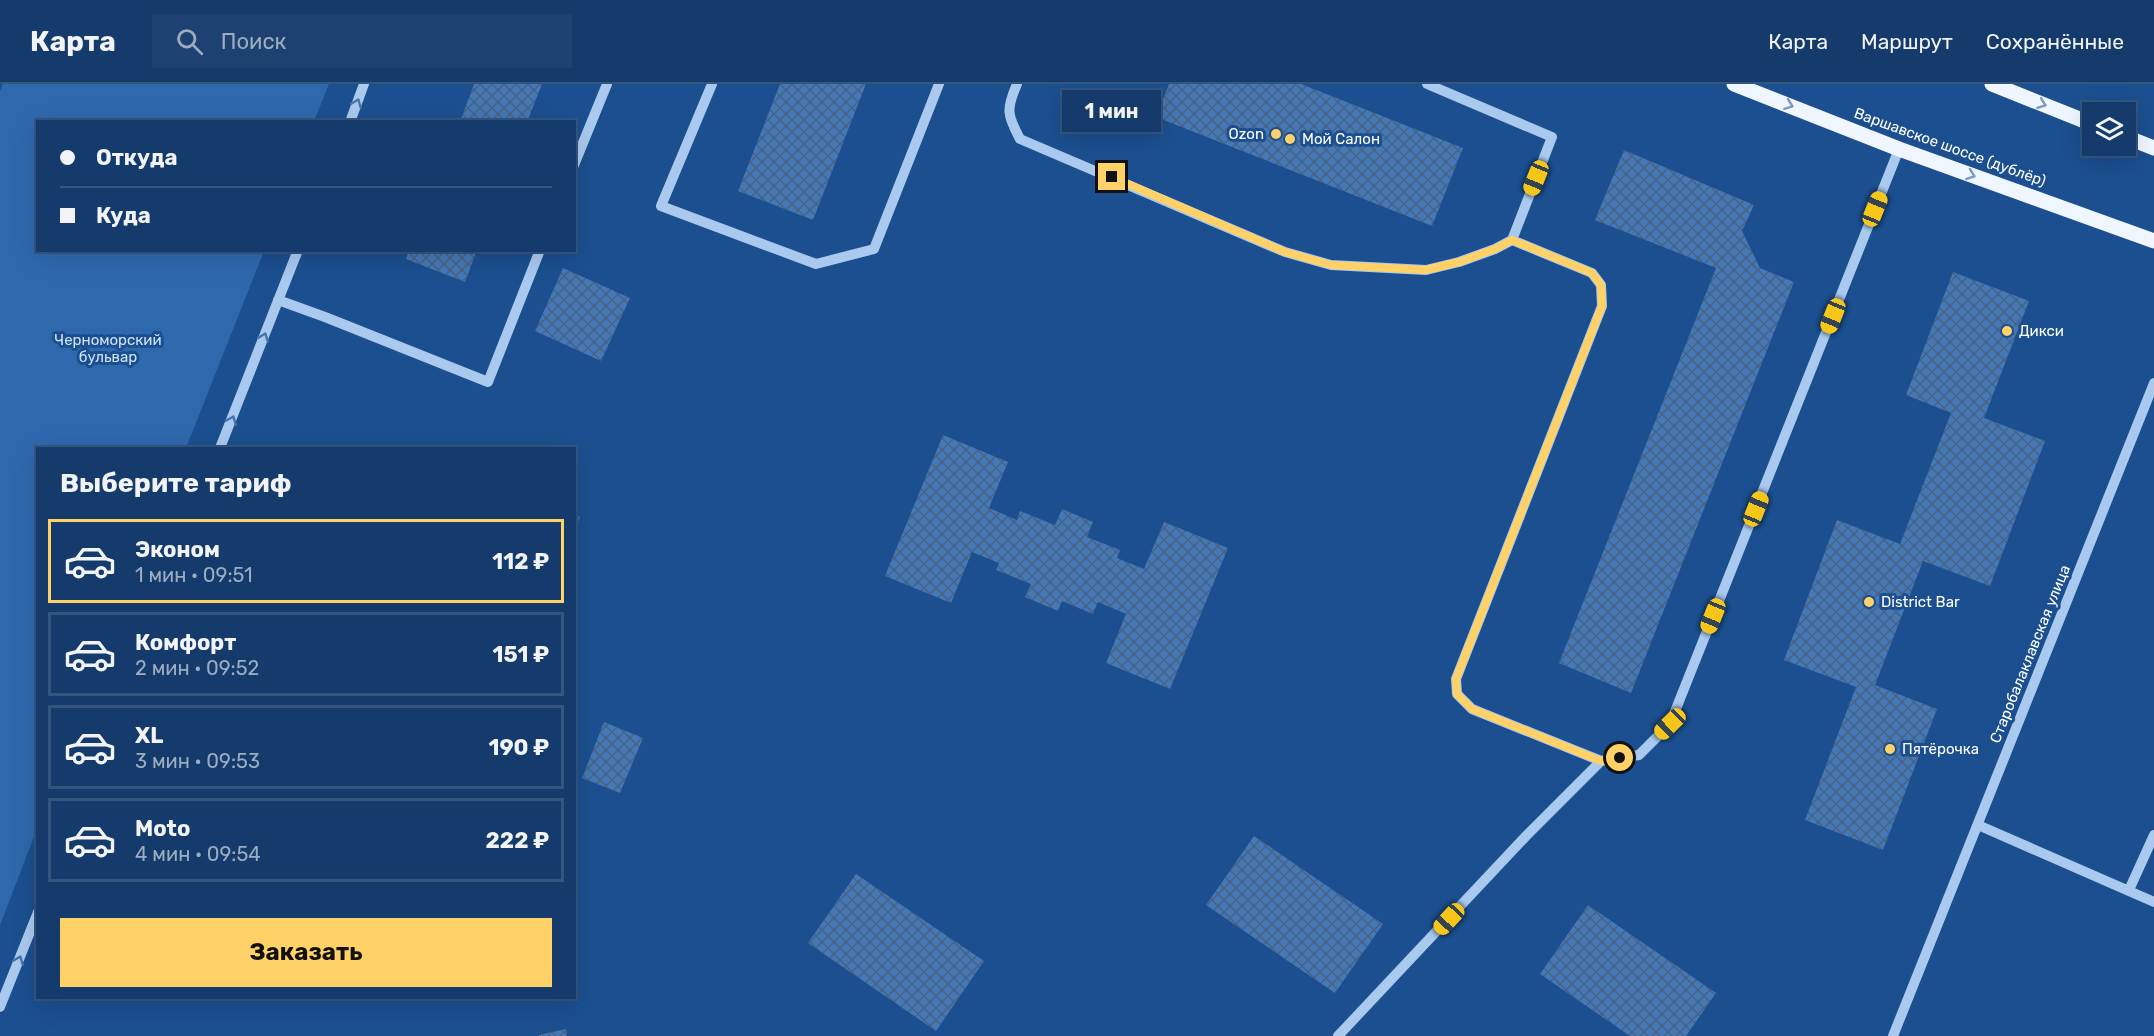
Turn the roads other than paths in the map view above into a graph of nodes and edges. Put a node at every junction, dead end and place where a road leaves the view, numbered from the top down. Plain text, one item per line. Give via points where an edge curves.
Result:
1 (364, 84) edge
2 (607, 84) edge
3 (712, 84) edge
4 (939, 84) edge
5 (1017, 84) edge
6 (1427, 84) edge
7 (1734, 84) edge
8 (1992, 84) edge
9 (351, 120) edge
10 (2082, 120) edge
11 (2136, 140) edge
12 (2154, 148) edge
13 (1899, 149) junction
14 (576, 160) edge
15 (1512, 240) junction
16 (2154, 241) edge
17 (297, 252) edge
18 (539, 252) edge
19 (278, 300) junction
20 (2154, 383) edge
21 (220, 447) edge
22 (1601, 761) junction
23 (1978, 825) junction
24 (2154, 835) edge
25 (2129, 890) junction
26 (2154, 902) edge
27 (36, 917) edge
28 (0, 1008) edge
29 (1338, 1036) edge
30 (1893, 1036) edge

9 -> 1 street
2 - 14 street
3 - 4 street via 661,206 816,264 874,249
5 - 15 street via 1009,119 1020,139 1285,252 1331,265 1426,270 1459,262
6 - 15 street via 1552,138
7 -> 13 main road, Варшавское шоссе (дублёр)
8 -> 10 main road
11 - 12 main road
13 -> 16 main road, Варшавское шоссе (дублёр)
13 - 22 street via 1670,724 1639,755
15 - 22 street via 1592,273 1601,285 1602,306 1456,679 1457,694 1472,709
17 - 19 street
18 - 19 street via 488,382
21 -> 19 street
20 - 23 street, Старобалаклавская улица
22 - 29 street
23 - 25 street
23 - 30 street, Старобалаклавская улица
24 - 25 street
25 - 26 street
28 -> 27 street

